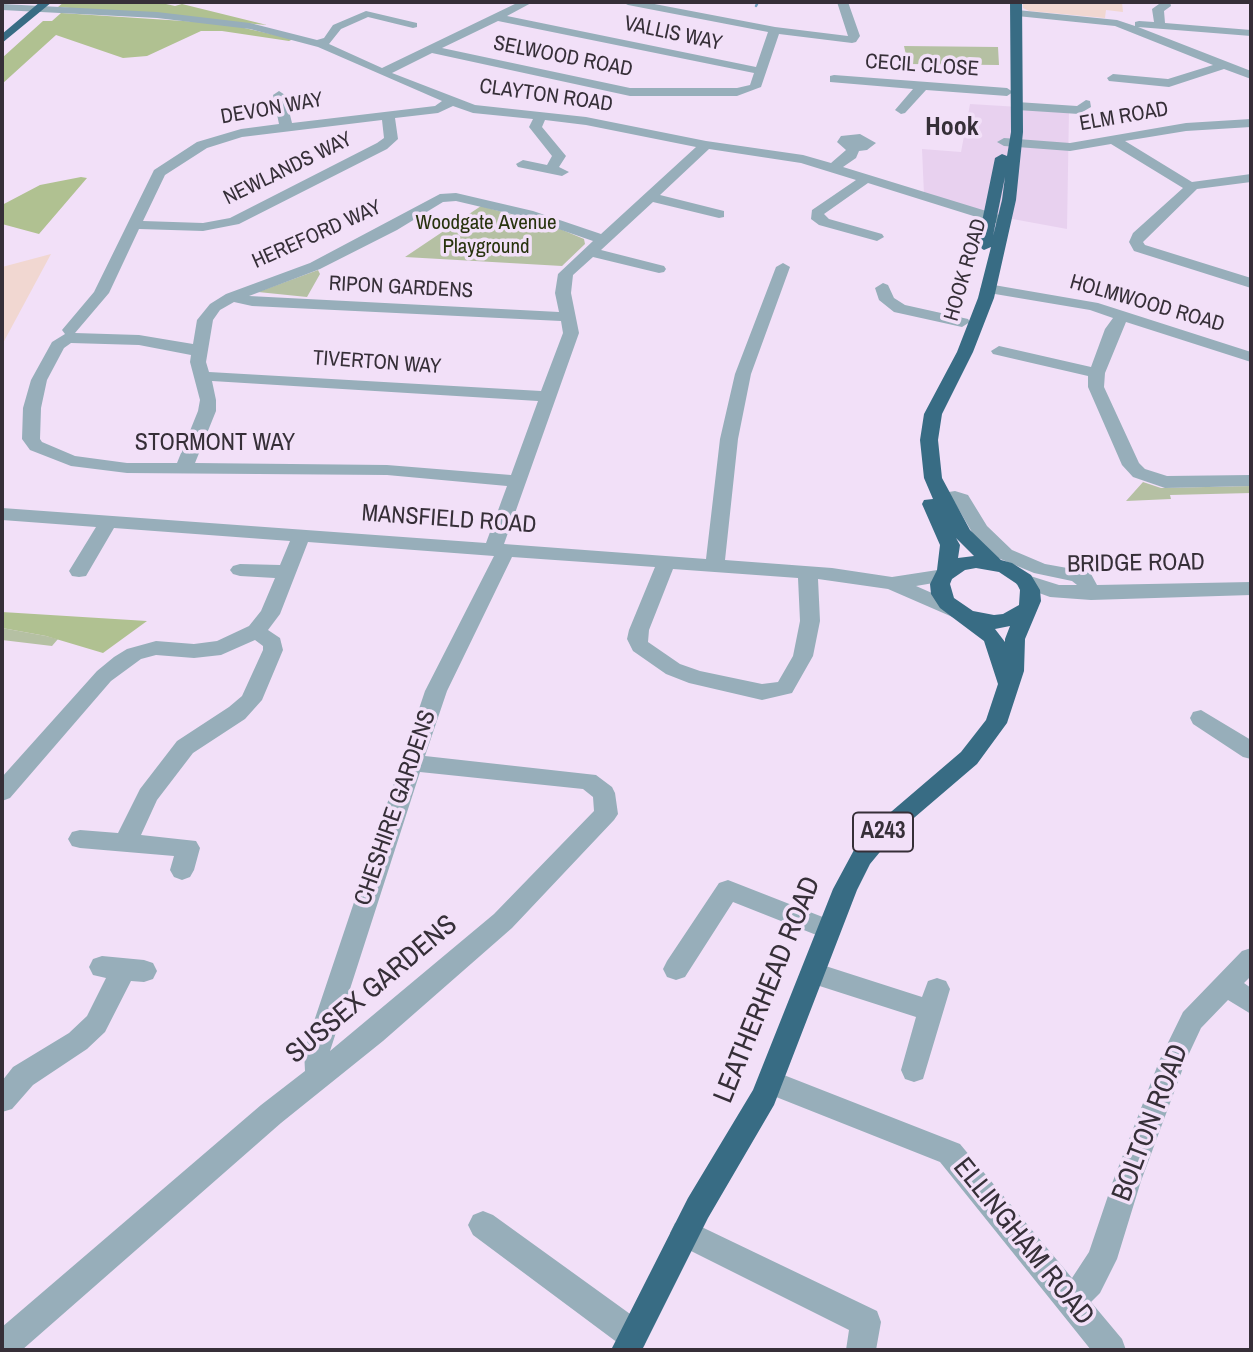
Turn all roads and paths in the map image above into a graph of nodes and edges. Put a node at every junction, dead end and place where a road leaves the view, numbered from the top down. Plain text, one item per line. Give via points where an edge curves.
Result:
1 (27, 2) edge
2 (46, 2) edge
3 (527, 2) edge
4 (628, 2) edge
5 (843, 2) edge
6 (1007, 2) edge
7 (1164, 2) edge
8 (2, 7) edge
9 (1017, 7) edge
10 (496, 17) junction
11 (2, 24) edge
12 (406, 25) dead end
13 (1126, 26) junction
14 (1160, 26) junction
15 (775, 30) junction
16 (1251, 33) edge
17 (2, 40) edge
18 (317, 44) junction
19 (430, 49) junction
20 (1224, 65) junction
21 (760, 71) junction
22 (382, 73) junction
23 (1251, 75) edge
24 (1113, 78) dead end
25 (834, 79) dead end
26 (922, 86) junction
27 (1007, 92) junction
28 (279, 95) dead end
29 (452, 102) junction
30 (1086, 104) dead end
31 (1017, 106) junction
32 (915, 111) dead end
33 (388, 114) junction
34 (541, 116) junction
35 (1251, 123) edge
36 (286, 125) junction
37 (1114, 140) junction
38 (1010, 142) junction
39 (706, 145) junction
40 (854, 148) dead end
41 (523, 164) dead end
42 (835, 167) junction
43 (867, 178) junction
44 (1251, 178) edge
45 (1190, 186) junction
46 (651, 197) junction
47 (719, 214) dead end
48 (997, 220) junction
49 (133, 225) junction
50 (877, 237) dead end
51 (603, 240) junction
52 (591, 252) junction
53 (119, 260) joint
54 (783, 267) dead end
55 (659, 269) dead end
56 (1251, 283) edge
57 (883, 288) dead end
58 (988, 289) junction
59 (231, 297) junction
60 (1122, 316) junction
61 (568, 317) junction
62 (962, 322) junction
63 (69, 334) junction
64 (198, 348) junction
65 (999, 351) dead end
66 (1251, 357) edge
67 (1097, 373) junction
68 (202, 378) junction
69 (549, 397) junction
70 (183, 470) junction
71 (516, 481) junction
72 (1251, 481) edge
73 (943, 498) junction
74 (2, 514) edge
75 (109, 521) junction
76 (301, 537) junction
77 (500, 550) junction
78 (666, 562) junction
79 (994, 564) junction
80 (715, 566) junction
81 (240, 570) dead end
82 (80, 571) dead end
83 (287, 572) junction
84 (808, 572) junction
85 (946, 573) junction
86 (1024, 580) junction
87 (892, 583) junction
88 (1251, 589) edge
89 (1091, 593) junction
90 (1251, 598) edge
91 (1027, 609) junction
92 (962, 614) junction
93 (256, 631) junction
94 (1007, 686) junction
95 (1202, 718) dead end
96 (1251, 751) edge
97 (411, 763) junction
98 (2, 792) edge
99 (80, 839) dead end
100 (125, 843) junction
101 (181, 870) dead end
102 (829, 930) junction
103 (1251, 958) edge
104 (123, 969) dead end
105 (676, 969) dead end
106 (813, 973) junction
107 (1226, 984) junction
108 (1251, 1003) edge
109 (914, 1070) dead end
110 (319, 1077) junction
111 (771, 1082) junction
112 (2, 1100) edge
113 (483, 1225) dead end
114 (685, 1233) junction
115 (1071, 1301) junction
116 (630, 1343) edge
117 (2, 1347) edge
118 (860, 1350) edge
119 (1111, 1350) edge

1 - 11 highway
2 - 17 highway
3 - 10 street
4 - 15 street
5 - 15 street via 852,40
6 - 27 highway, HOOK ROAD / A243
7 - 14 street via 1158,9
8 - 18 street, CLAYTON ROAD via 235,23
9 - 13 street
9 - 31 highway, HOOK ROAD
10 - 19 street
10 - 21 street, VALLIS WAY
12 - 18 street via 366,14 337,27 328,40
13 - 14 street
13 - 20 street
14 - 16 street
15 - 21 street, SELWOOD ROAD
18 - 22 street, CLAYTON ROAD
19 - 21 street, SELWOOD ROAD via 630,92 748,91 755,88
19 - 22 street
20 - 23 street
20 - 24 street via 1169,83
22 - 29 street, CLAYTON ROAD
25 - 26 street, CECIL CLOSE
26 - 27 street, CECIL CLOSE
26 - 32 street via 896,109
27 - 38 highway, HOOK ROAD / A243
28 - 36 street
29 - 33 street, DEVON WAY
29 - 34 street, CLAYTON ROAD via 495,113
30 - 31 street via 1079,110
31 - 38 highway, HOOK ROAD
33 - 36 street, DEVON WAY
33 - 49 street, NEWLANDS WAY via 391,139 382,146 234,220 203,227
34 - 39 street, CLAYTON ROAD
34 - 41 street via 535,127 559,156 558,171
35 - 37 street, ELM ROAD via 1186,127
36 - 49 street, DEVON WAY via 218,139 169,165 159,173
37 - 38 street, ELM ROAD via 1070,147
37 - 45 street
38 - 48 highway, HOOK ROAD / A243
39 - 42 street, CLAYTON ROAD
39 - 46 street
40 - 42 street
42 - 43 street, CLAYTON ROAD
43 - 48 street, CLAYTON ROAD
43 - 50 street via 817,213 818,219
44 - 45 street
45 - 56 street via 1190,191 1138,236 1139,248
46 - 47 street
46 - 51 street
48 - 58 highway, HOOK ROAD / A243
48 - 62 highway, HOOK ROAD / A243
49 - 53 street, DEVON WAY
51 - 52 street
51 - 59 street, HEREFORD WAY via 528,214 456,197 440,198 315,266
52 - 55 street
52 - 61 street, CHESHIRE GARDENS via 562,282
53 - 63 street, STORMONT WAY via 101,293
54 - 80 street via 743,374 729,439
57 - 62 street via 887,300 900,309
58 - 60 street, HOLMWOOD ROAD via 1078,303
58 - 73 highway, HOOK ROAD / A243 via 965,352 933,414 929,459
59 - 61 street, RIPON GARDENS
59 - 64 street, HEREFORD WAY via 205,320
60 - 66 street, HOLMWOOD ROAD
60 - 67 street
61 - 69 street, CHESHIRE GARDENS via 571,333
62 - 85 highway, HOOK ROAD / A243 via 924,401 916,432 922,485 950,545
63 - 64 street
63 - 70 street, STORMONT WAY via 39,380 30,430 36,446 71,461
64 - 68 street, HEREFORD WAY
65 - 67 street
67 - 72 street via 1102,406 1139,474 1165,482
68 - 69 street, TIVERTON WAY
68 - 70 street, HEREFORD WAY via 207,411
69 - 71 street, CHESHIRE GARDENS
70 - 71 street, STORMONT WAY via 366,469
71 - 77 street, CHESHIRE GARDENS
73 - 79 highway, HOOK ROAD / A243 via 963,534
73 - 89 street via 962,499 980,530 1005,554 1084,579
74 - 75 street, MANSFIELD ROAD
75 - 76 street, MANSFIELD ROAD
75 - 82 street
76 - 77 street, MANSFIELD ROAD
76 - 83 street
77 - 78 street, MANSFIELD ROAD
77 - 97 street, CHESHIRE GARDENS via 436,691
78 - 80 street, MANSFIELD ROAD
78 - 84 street via 639,631 640,646 684,673 762,692 785,688 803,656 810,621
79 - 85 highway, A243 via 960,564
79 - 86 highway, A243
80 - 84 street, MANSFIELD ROAD
81 - 83 street
83 - 93 street via 270,614
84 - 87 street, MANSFIELD ROAD
85 - 87 street, MANSFIELD ROAD
85 - 92 highway, A243 via 941,594
86 - 89 street, BRIDGE ROAD via 1057,592
86 - 91 highway, A243 via 1030,590
87 - 92 street, MANSFIELD ROAD
88 - 89 street, BRIDGE ROAD
90 - 91 street, BRIDGE ROAD via 1068,601
91 - 92 highway via 994,622
91 - 94 highway, A243 via 1015,639 1014,671
92 - 94 highway, A243 via 992,637
93 - 98 street via 221,648 156,648 121,662
93 - 100 street via 273,643 273,650 251,699 185,747 148,795
94 - 102 highway, LEATHERHEAD ROAD / A243 via 996,723 977,748 946,780 886,828 862,857
95 - 96 street
97 - 110 street, CHESHIRE GARDENS via 317,1051
97 - 110 street, SUSSEX GARDENS via 587,781 604,793 606,814 503,921
99 - 100 street
100 - 101 street via 188,848
102 - 105 street via 728,890
102 - 106 highway, LEATHERHEAD ROAD / A243
103 - 107 street, BOLTON ROAD
104 - 112 street via 96,1024 23,1076
106 - 109 street via 934,1000
106 - 111 highway, LEATHERHEAD ROAD / A243
107 - 108 street
107 - 115 street, BOLTON ROAD via 1192,1020 1173,1059 1101,1259
110 - 117 street, SUSSEX GARDENS
111 - 114 highway, LEATHERHEAD ROAD / A243
111 - 115 street, ELLINGHAM ROAD via 950,1153
113 - 116 street
114 - 116 highway, LEATHERHEAD ROAD / A243
114 - 118 street via 866,1322
115 - 119 street, ELLINGHAM ROAD

